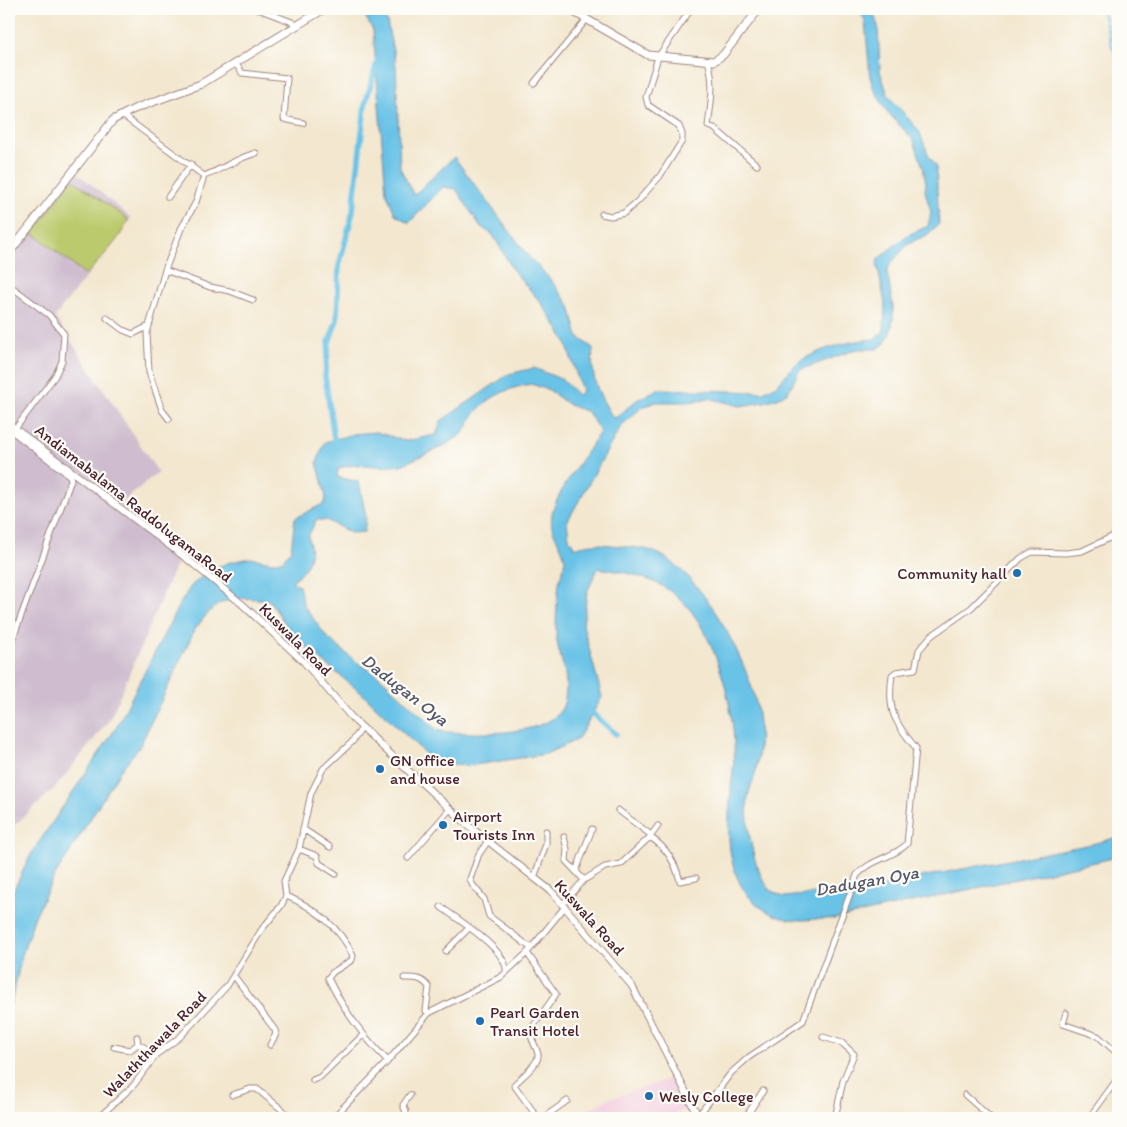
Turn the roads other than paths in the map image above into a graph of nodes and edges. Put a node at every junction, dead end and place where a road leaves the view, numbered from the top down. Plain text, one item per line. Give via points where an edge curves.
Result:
1 (258, 9) edge
2 (324, 9) edge
3 (569, 9) edge
4 (691, 9) edge
5 (759, 9) edge
6 (581, 12) edge
7 (587, 19) junction
8 (297, 26) junction
9 (658, 57) junction
10 (708, 61) junction
11 (236, 64) junction
12 (534, 83) dead end
13 (122, 115) junction
14 (303, 122) dead end
15 (256, 153) dead end
16 (191, 164) junction
17 (757, 165) dead end
18 (204, 176) junction
19 (168, 197) dead end
20 (602, 214) dead end
21 (9, 253) edge
22 (165, 270) junction
23 (9, 285) edge
24 (253, 300) dead end
25 (107, 318) dead end
26 (149, 326) junction
27 (169, 419) dead end
28 (9, 424) edge
29 (12, 429) edge
30 (1118, 534) edge
31 (242, 604) joint
32 (9, 649) edge
33 (362, 728) junction
34 (450, 809) junction
35 (618, 810) dead end
36 (658, 826) dead end
37 (303, 829) junction
38 (592, 829) dead end
39 (546, 831) dead end
40 (651, 836) junction
41 (564, 837) dead end
42 (488, 841) junction
43 (330, 847) dead end
44 (299, 849) junction
45 (408, 858) dead end
46 (576, 871) junction
47 (336, 874) dead end
48 (534, 878) junction
49 (696, 878) dead end
50 (584, 880) junction
51 (286, 896) junction
52 (441, 907) dead end
53 (563, 907) junction
54 (469, 928) junction
55 (531, 948) junction
56 (446, 951) dead end
57 (527, 953) junction
58 (506, 973) junction
59 (234, 976) junction
60 (404, 978) dead end
61 (429, 1013) junction
62 (1066, 1013) dead end
63 (363, 1035) junction
64 (137, 1037) dead end
65 (823, 1037) dead end
66 (138, 1044) junction
67 (270, 1044) dead end
68 (114, 1047) dead end
69 (157, 1054) junction
70 (1118, 1054) edge
71 (388, 1061) junction
72 (1118, 1078) edge
73 (312, 1080) dead end
74 (763, 1091) dead end
75 (232, 1094) dead end
76 (410, 1095) dead end
77 (965, 1095) dead end
78 (568, 1101) dead end
79 (698, 1117) edge
80 (98, 1118) edge
81 (292, 1118) edge
82 (332, 1118) edge
83 (404, 1118) edge
84 (538, 1118) edge
85 (543, 1118) edge
86 (745, 1118) edge
87 (835, 1118) edge
88 (991, 1118) edge
89 (1089, 1118) edge

1 - 8 street
2 - 8 main road
3 - 6 main road
4 - 9 street
5 - 10 main road via 723,55
6 - 7 main road
7 - 9 main road via 648,55
7 - 12 street
8 - 11 main road
9 - 10 main road
9 - 20 street via 646,102 679,126 682,141 660,176 638,201 624,213
10 - 17 street via 713,94 708,126
11 - 13 main road via 201,84
11 - 14 street via 242,73 287,78 284,119
13 - 16 street
13 - 21 main road via 113,120
15 - 18 street
16 - 18 street
16 - 19 street
18 - 22 street via 196,202
22 - 24 street via 210,288
22 - 26 street
23 - 29 street via 49,315 64,334 62,361 55,376
25 - 26 street via 133,334
26 - 27 street via 148,372 162,410
28 - 29 street, Andiamabalama RaddolugamaRoad
29 - 31 street, Andiamabalama RaddolugamaRoad via 186,558
29 - 32 street via 71,480
30 - 79 street via 1082,551 1032,552 1021,558 971,608 931,636 919,650 915,669 892,675 891,712 898,727 916,748 907,844 857,875 803,1020 731,1073
31 - 33 street, Kuswala Road via 304,662
33 - 34 street, Kuswala Road
33 - 37 street via 323,770 311,793
34 - 42 street, Kuswala Road
34 - 45 street
35 - 40 street
36 - 40 street
37 - 43 street
37 - 44 street
38 - 46 street
39 - 48 street via 546,844
40 - 49 street via 675,863 680,881
40 - 50 street via 621,864 605,867
41 - 46 street via 566,861
42 - 48 street, Kuswala Road
42 - 55 street via 479,854 470,879 472,884 484,899 489,916
44 - 47 street via 317,856 319,863
44 - 51 street via 284,881
46 - 50 street
48 - 53 street, Kuswala Road via 551,891
50 - 53 street
51 - 59 street, Walaththawala Road
51 - 63 street via 315,912 340,932 349,946 354,956 352,960 328,978 336,996
52 - 54 street
53 - 55 street
53 - 79 street, Kuswala Road via 632,986
54 - 56 street
54 - 58 street via 501,955
55 - 57 street
57 - 58 street
57 - 84 street via 556,994 530,1031 538,1057 536,1062 514,1085
58 - 61 street
59 - 67 street via 275,1030
59 - 69 street, Walaththawala Road via 180,1037
60 - 61 street via 425,981 429,987 426,1011
61 - 71 street
62 - 70 street via 1063,1024 1098,1036
63 - 71 street
63 - 73 street via 320,1077
64 - 66 street
65 - 87 street via 842,1043 854,1054
66 - 68 street via 130,1050
66 - 69 street
69 - 80 street, Walaththawala Road via 133,1086
71 - 82 street
72 - 89 street
74 - 86 street
75 - 81 street via 257,1089
76 - 83 street via 402,1106 406,1112
77 - 88 street
78 - 85 street

